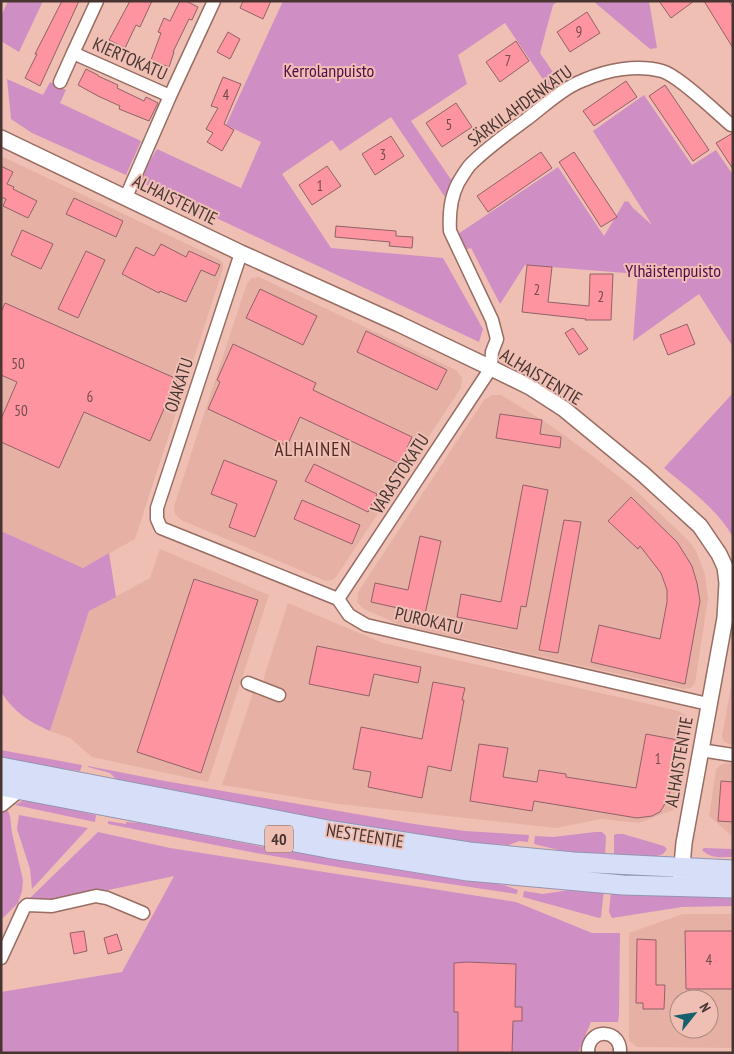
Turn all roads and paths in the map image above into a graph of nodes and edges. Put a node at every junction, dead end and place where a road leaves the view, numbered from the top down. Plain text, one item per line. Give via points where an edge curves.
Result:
1 (97, 1) edge
2 (214, 1) edge
3 (73, 53) junction
4 (60, 82) dead end
5 (170, 96) junction
6 (731, 125) dead end
7 (1, 138) edge
8 (126, 197) junction
9 (241, 253) junction
10 (490, 368) junction
11 (161, 528) joint
12 (730, 598) edge
13 (338, 599) junction
14 (248, 683) dead end
15 (279, 695) dead end
16 (708, 704) junction
17 (700, 750) junction
18 (733, 755) edge
19 (1, 767) edge
20 (10, 788) edge
21 (1, 804) edge
22 (681, 868) junction
23 (733, 870) edge
24 (680, 888) junction
25 (733, 888) edge
26 (143, 913) dead end
27 (7, 933) edge
28 (1, 958) edge
29 (588, 1053) edge
30 (620, 1053) edge

1 - 3 street, KIERTOKATU
2 - 5 street, KIERTOKATU
3 - 4 street
3 - 5 street, KIERTOKATU
5 - 8 street, KIERTOKATU
6 - 10 street, SÄRKILAHDENKATU via 663,72 624,69 583,80 560,93 470,166 452,199 450,231 492,320 497,339
7 - 8 street, ALHAISTENTIE
8 - 9 street, ALHAISTENTIE
9 - 10 street, ALHAISTENTIE
9 - 11 street, OJAKATU via 157,508
10 - 12 street, ALHAISTENTIE via 530,387 564,409 644,474 700,526 725,567
10 - 13 street, VARASTOKATU
11 - 13 street, PUROKATU
12 - 16 street, ALHAISTENTIE
13 - 16 street, PUROKATU via 349,615 366,625
14 - 15 street
16 - 17 street, ALHAISTENTIE
17 - 18 street
17 - 22 street, ALHAISTENTIE
19 - 22 main road, NESTEENTIE / 40 via 333,831 469,852 564,862
20 - 21 street
20 - 24 main road, NESTEENTIE / 40 via 449,868 570,881
22 - 23 main road, NESTEENTIE / 40
22 - 24 street, ALHAISTENTIE
24 - 25 main road, NESTEENTIE / 40
26 - 27 street via 96,896 52,906 31,904 24,908
27 - 28 street
29 - 30 street via 591,1040 604,1033 617,1039

